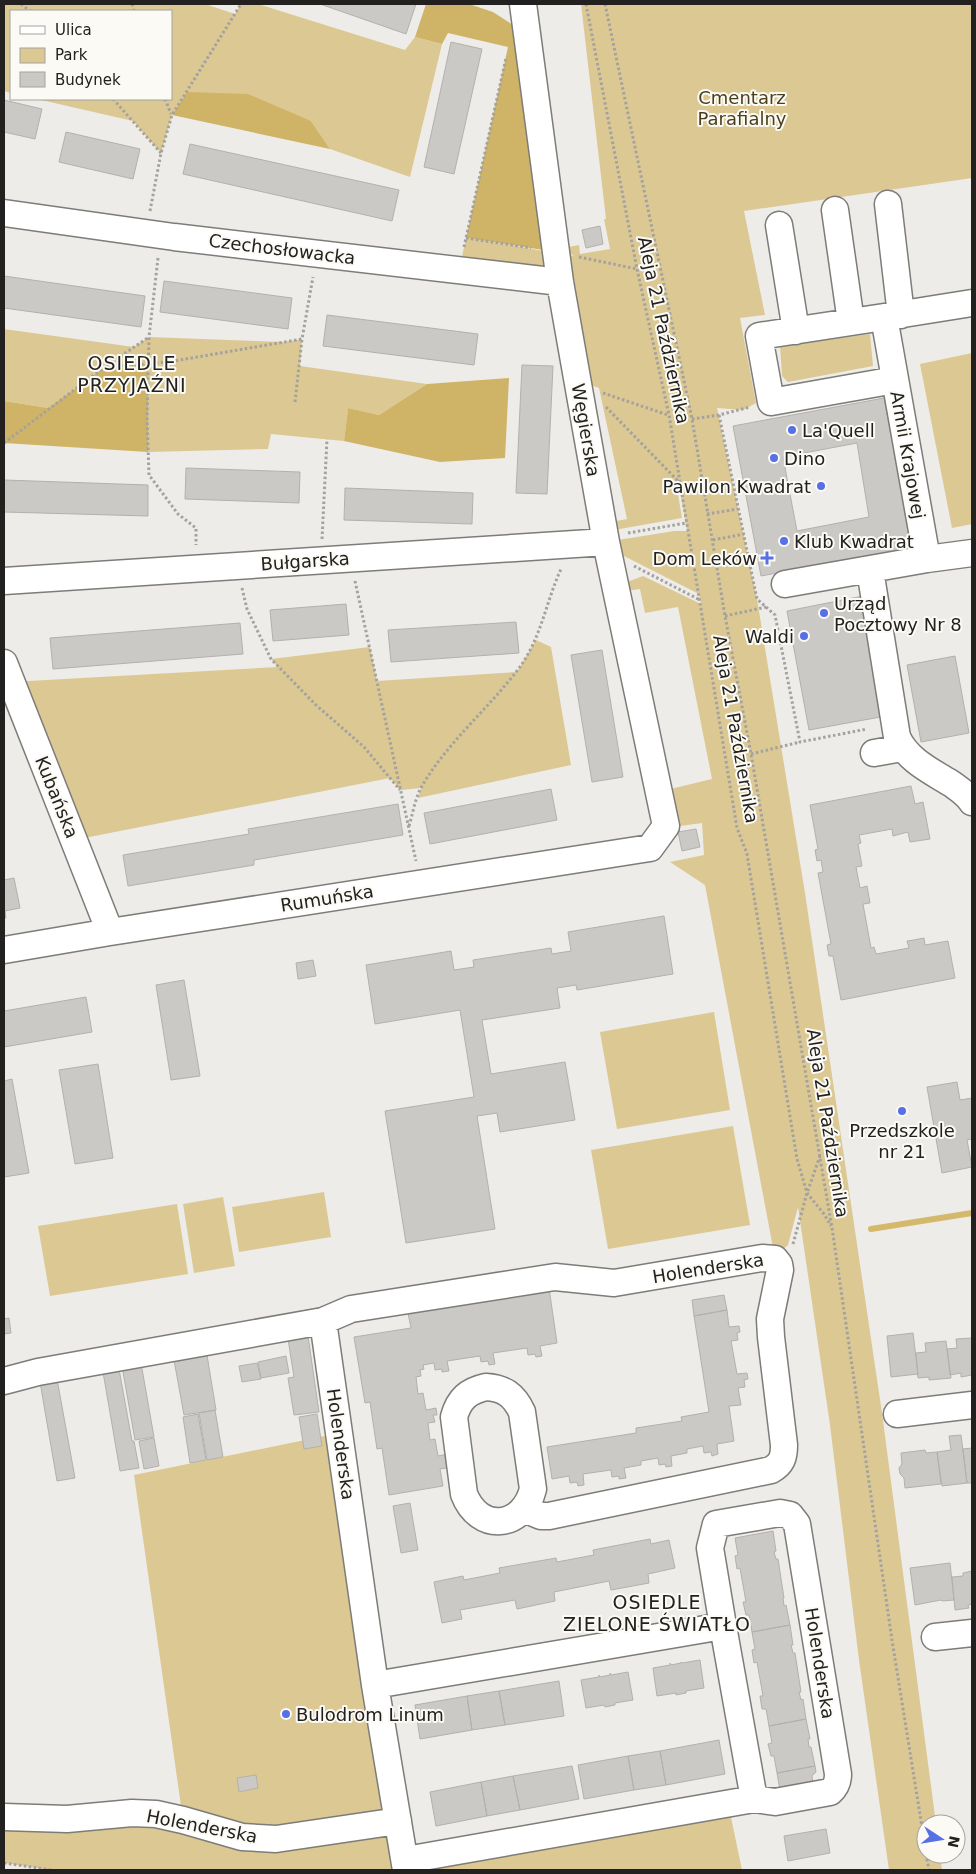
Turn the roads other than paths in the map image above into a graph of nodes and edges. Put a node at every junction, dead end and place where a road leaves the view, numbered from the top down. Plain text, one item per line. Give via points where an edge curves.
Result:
1 (523, 4) edge
2 (888, 204) dead end
3 (835, 210) dead end
4 (4, 213) edge
5 (779, 225) dead end
6 (560, 282) junction
7 (972, 303) edge
8 (893, 316) junction
9 (851, 322) junction
10 (796, 331) junction
11 (895, 380) junction
12 (606, 544) junction
13 (972, 553) edge
14 (926, 559) junction
15 (870, 570) junction
16 (4, 581) edge
17 (785, 584) dead end
18 (4, 663) edge
19 (902, 748) junction
20 (874, 752) dead end
21 (972, 802) edge
22 (650, 848) joint
23 (110, 932) junction
24 (4, 950) edge
25 (323, 1321) junction
26 (4, 1381) edge
27 (972, 1405) edge
28 (897, 1414) dead end
29 (524, 1509) junction
30 (723, 1626) junction
31 (972, 1633) edge
32 (935, 1637) dead end
33 (375, 1685) junction
34 (754, 1799) junction
35 (4, 1817) edge
36 (398, 1821) junction
37 (406, 1865) edge

1 - 6 street, Węgierska
2 - 8 street, Armii Krajowej
3 - 9 street
4 - 6 street, Czechosłowacka
5 - 10 street
6 - 12 street, Węgierska via 583,387
7 - 8 street
8 - 9 street
8 - 11 street, Armii Krajowej
9 - 10 street
10 - 11 street, Armii Krajowej via 759,336 771,402
11 - 14 street, Armii Krajowej
12 - 16 street, Bułgarska
12 - 22 street, Węgierska via 666,826
13 - 14 street
14 - 15 street
15 - 17 street
15 - 19 street via 897,737
18 - 23 street, Kubańska
19 - 20 street
19 - 21 street
22 - 23 street, Rumuńska
23 - 24 street, Rumuńska
25 - 26 street, Holenderska
25 - 29 street, Holenderska via 351,1309 555,1277 614,1283 762,1258 775,1259 780,1270 770,1319 770,1337 784,1445 784,1454 777,1467 549,1516
25 - 33 street, Holenderska
27 - 28 street
29 - 29 street via 533,1488 522,1412 517,1401 498,1388 474,1390 464,1396 454,1417 468,1504 475,1513 495,1521 516,1516
30 - 33 street
30 - 34 street, Holenderska
30 - 34 street, Holenderska via 710,1548 716,1524 780,1513 790,1515 797,1524 838,1782 835,1788 822,1795 775,1802
31 - 32 street
33 - 36 street, Holenderska
34 - 37 street, Holenderska
35 - 36 street, Holenderska via 67,1819 156,1814 242,1836 276,1839
36 - 37 street, Holenderska

